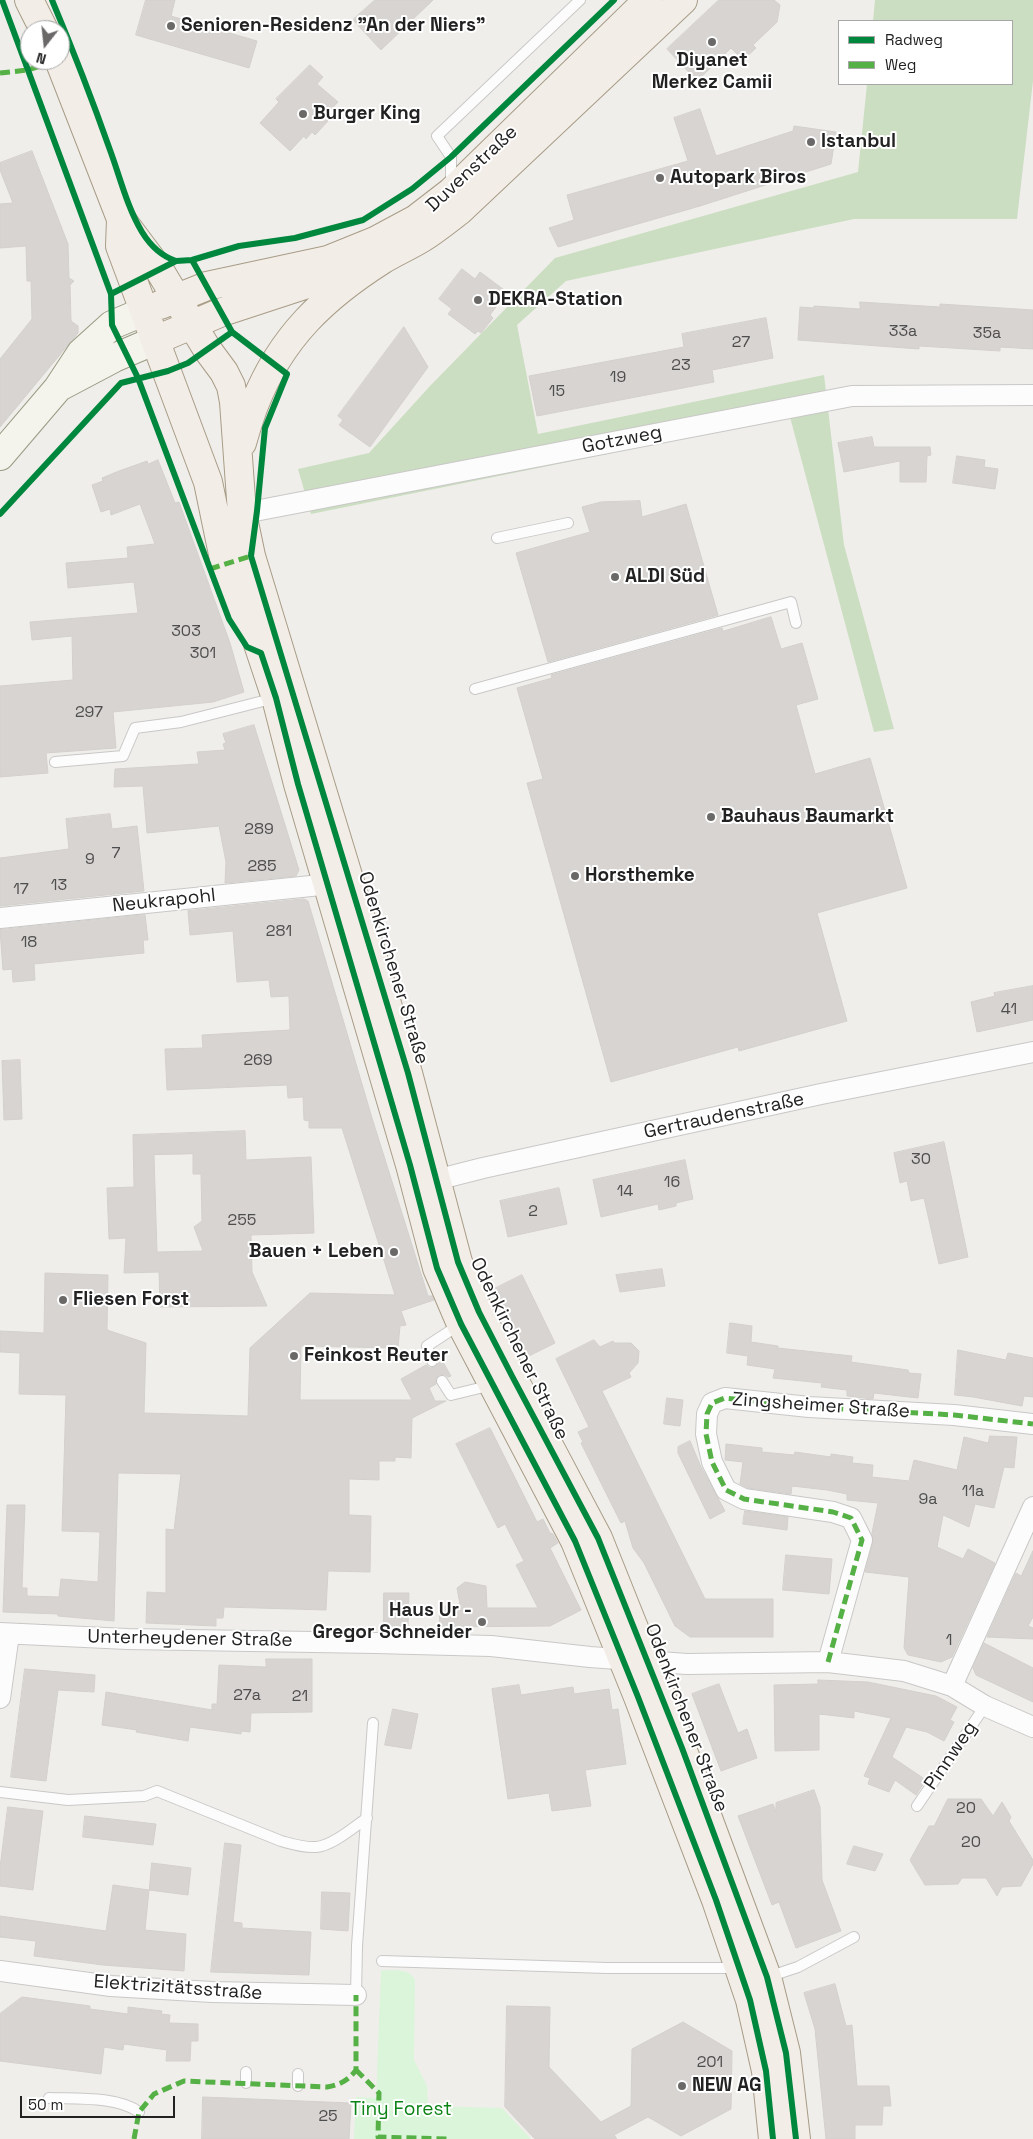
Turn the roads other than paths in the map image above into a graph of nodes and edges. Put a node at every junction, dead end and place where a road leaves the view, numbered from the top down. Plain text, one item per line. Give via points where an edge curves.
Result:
1 (29, 0) edge
2 (580, 0) edge
3 (648, 0) edge
4 (684, 0) edge
5 (39, 20) edge
6 (63, 70) edge
7 (451, 192) junction
8 (121, 219) junction
9 (384, 259) junction
10 (177, 298) junction
11 (145, 311) junction
12 (192, 324) junction
13 (156, 340) junction
14 (58, 388) junction
15 (1033, 395) edge
16 (0, 456) edge
17 (237, 461) junction
18 (242, 513) junction
19 (215, 519) junction
20 (568, 523) dead end
21 (497, 538) dead end
22 (796, 623) dead end
23 (475, 689) dead end
24 (276, 698) junction
25 (55, 762) dead end
26 (339, 883) junction
27 (0, 918) edge
28 (1033, 1052) edge
29 (426, 1183) junction
30 (470, 1318) junction
31 (432, 1361) dead end
32 (502, 1380) junction
33 (442, 1381) dead end
34 (1033, 1424) edge
35 (1033, 1507) edge
36 (4, 1633) edge
37 (636, 1660) junction
38 (828, 1662) junction
39 (952, 1686) junction
40 (0, 1698) edge
41 (984, 1706) junction
42 (374, 1723) dead end
43 (1033, 1727) edge
44 (0, 1792) edge
45 (918, 1806) dead end
46 (367, 1818) junction
47 (854, 1937) dead end
48 (382, 1961) dead end
49 (0, 1971) edge
50 (753, 1973) junction
51 (356, 1995) joint
52 (298, 2074) dead end
53 (298, 2086) dead end
54 (49, 2098) dead end
55 (139, 2112) dead end
56 (773, 2139) edge
57 (796, 2139) edge

1 - 5 main road
2 - 7 lane via 437,136 452,156
3 - 7 main road, Duvenstraße
4 - 9 main road, Duvenstraße via 459,211 424,237
6 - 8 main road
7 - 10 main road, Duvenstraße via 416,219 375,242 328,260 220,282
8 - 10 main road, Odenkirchener Straße
8 - 11 main road, Odenkirchener Straße via 120,246
9 - 12 main road
9 - 17 main road via 343,286 289,338 254,403
10 - 11 main road, Duvenstraße
10 - 12 main road, Odenkirchener Straße
11 - 13 main road, Odenkirchener Straße
11 - 14 main road via 112,325 81,354
12 - 13 main road
12 - 17 main road, Odenkirchener Straße via 231,386
13 - 14 main road
13 - 19 main road, Odenkirchener Straße via 208,482
14 - 16 main road
15 - 18 street, Gotzweg via 852,396
17 - 18 main road, Odenkirchener Straße
18 - 19 street, Gotzweg
18 - 26 main road, Odenkirchener Straße
19 - 24 main road, Odenkirchener Straße via 231,585 257,642
20 - 21 lane
22 - 23 lane via 791,602
24 - 25 lane via 181,722 135,728 123,756
24 - 26 main road, Odenkirchener Straße via 298,784
26 - 27 street, Neukrapohl
26 - 29 main road, Odenkirchener Straße
28 - 29 street, Gertraudenstraße via 821,1094
29 - 30 main road, Odenkirchener Straße via 437,1268
30 - 31 lane via 427,1346
30 - 32 main road, Odenkirchener Straße
32 - 33 lane via 451,1395
32 - 37 main road, Odenkirchener Straße via 575,1541
34 - 38 street, Zingsheimer Straße via 725,1398 712,1404 707,1414 706,1434 712,1462 726,1490 744,1499 834,1512 851,1518 862,1540
35 - 39 street
36 - 37 street, Unterheydener Straße via 127,1639 491,1646
36 - 40 street
37 - 38 street, Unterheydener Straße via 687,1664
37 - 50 main road, Odenkirchener Straße via 716,1900
38 - 39 street, Unterheydener Straße via 904,1671
39 - 41 street, Unterheydener Straße
41 - 43 street, Unterheydener Straße
41 - 45 lane, Pinnweg
42 - 46 lane
44 - 46 lane via 68,1800 144,1796 157,1791 300,1846 317,1847 341,1836
46 - 51 lane via 356,1946
47 - 50 lane via 798,1967
48 - 50 lane
49 - 51 street, Elektrizitätsstraße via 111,1986
50 - 56 main road, Odenkirchener Straße via 750,2000 766,2071
50 - 57 main road, Odenkirchener Straße via 786,2053
52 - 53 lane
54 - 55 lane via 117,2102

